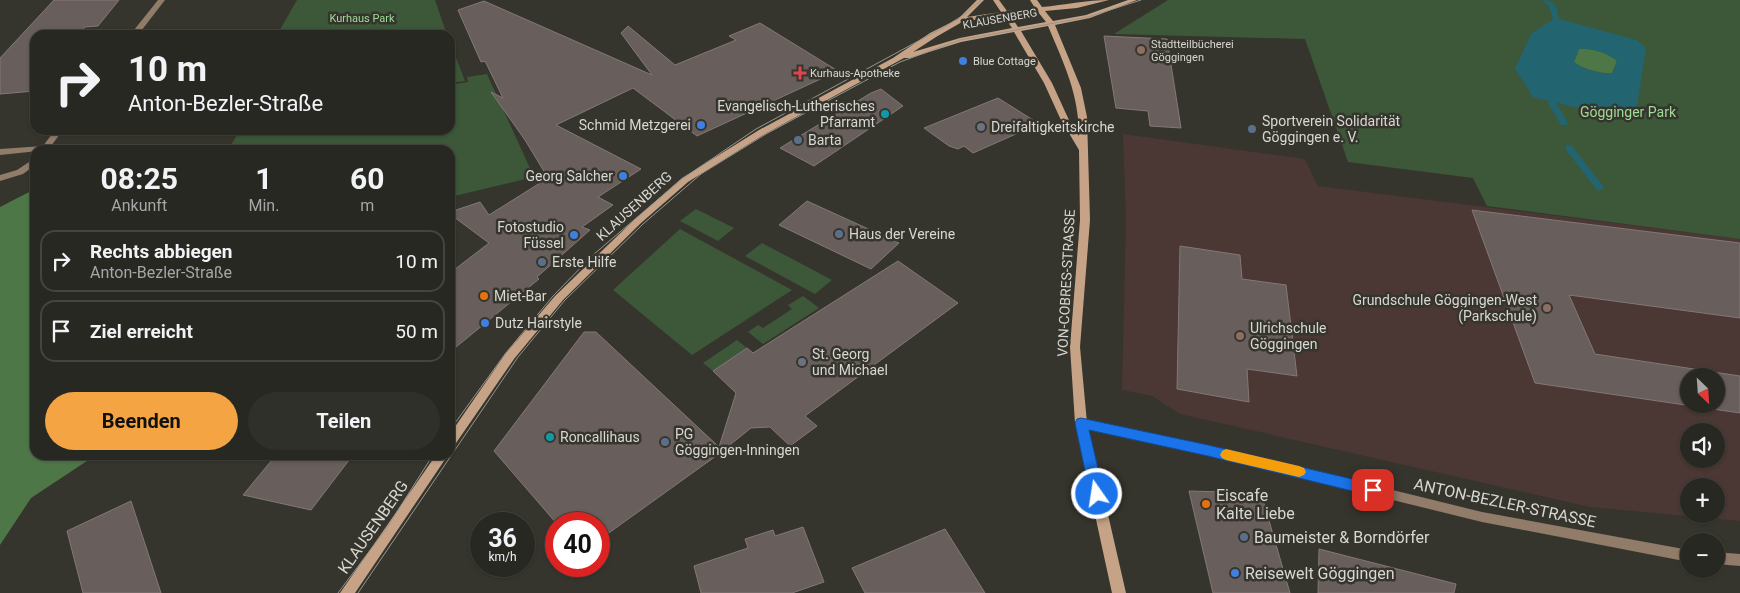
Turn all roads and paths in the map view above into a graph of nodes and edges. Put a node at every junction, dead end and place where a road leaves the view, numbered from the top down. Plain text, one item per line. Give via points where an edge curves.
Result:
1 (162, 0) edge
2 (981, 0) edge
3 (996, 0) edge
4 (1033, 0) edge
5 (1106, 0) edge
6 (1134, 0) edge
7 (1040, 9) junction
8 (1005, 13) junction
9 (960, 20) junction
10 (1051, 24) junction
11 (1016, 29) junction
12 (138, 30) edge
13 (896, 60) junction
14 (56, 135) edge
15 (48, 145) edge
16 (30, 150) edge
17 (1083, 150) junction
18 (0, 152) edge
19 (30, 165) edge
20 (0, 178) edge
21 (1081, 423) junction
22 (455, 436) edge
23 (439, 460) edge
24 (1680, 554) edge
25 (1725, 559) edge
26 (1740, 560) edge
27 (347, 593) edge
28 (1119, 593) edge

1 - 12 street
2 - 9 street, KLAUSENBERG
3 - 8 street, VON-COBRES-STRASSE
4 - 7 street, VON-COBRES-STRASSE
5 - 7 street, KLAUSENBERG
6 - 10 street, KLAUSENBERG via 1088,17
7 - 8 street, KLAUSENBERG
7 - 10 street, VON-COBRES-STRASSE
8 - 9 street, KLAUSENBERG
8 - 11 street, VON-COBRES-STRASSE
9 - 13 street, KLAUSENBERG
10 - 11 street, KLAUSENBERG
10 - 17 street, VON-COBRES-STRASSE via 1077,88 1083,117
11 - 13 street, KLAUSENBERG via 960,40
11 - 17 street, VON-COBRES-STRASSE
13 - 22 street, KLAUSENBERG via 762,132 685,180 559,298 510,356
14 - 15 street
16 - 18 street
17 - 21 street, VON-COBRES-STRASSE via 1085,220 1075,346
19 - 20 street via 20,172
21 - 24 street, ANTON-BEZLER-STRASSE via 1482,517
21 - 28 street, VON-COBRES-STRASSE
23 - 27 street, KLAUSENBERG
25 - 26 street

